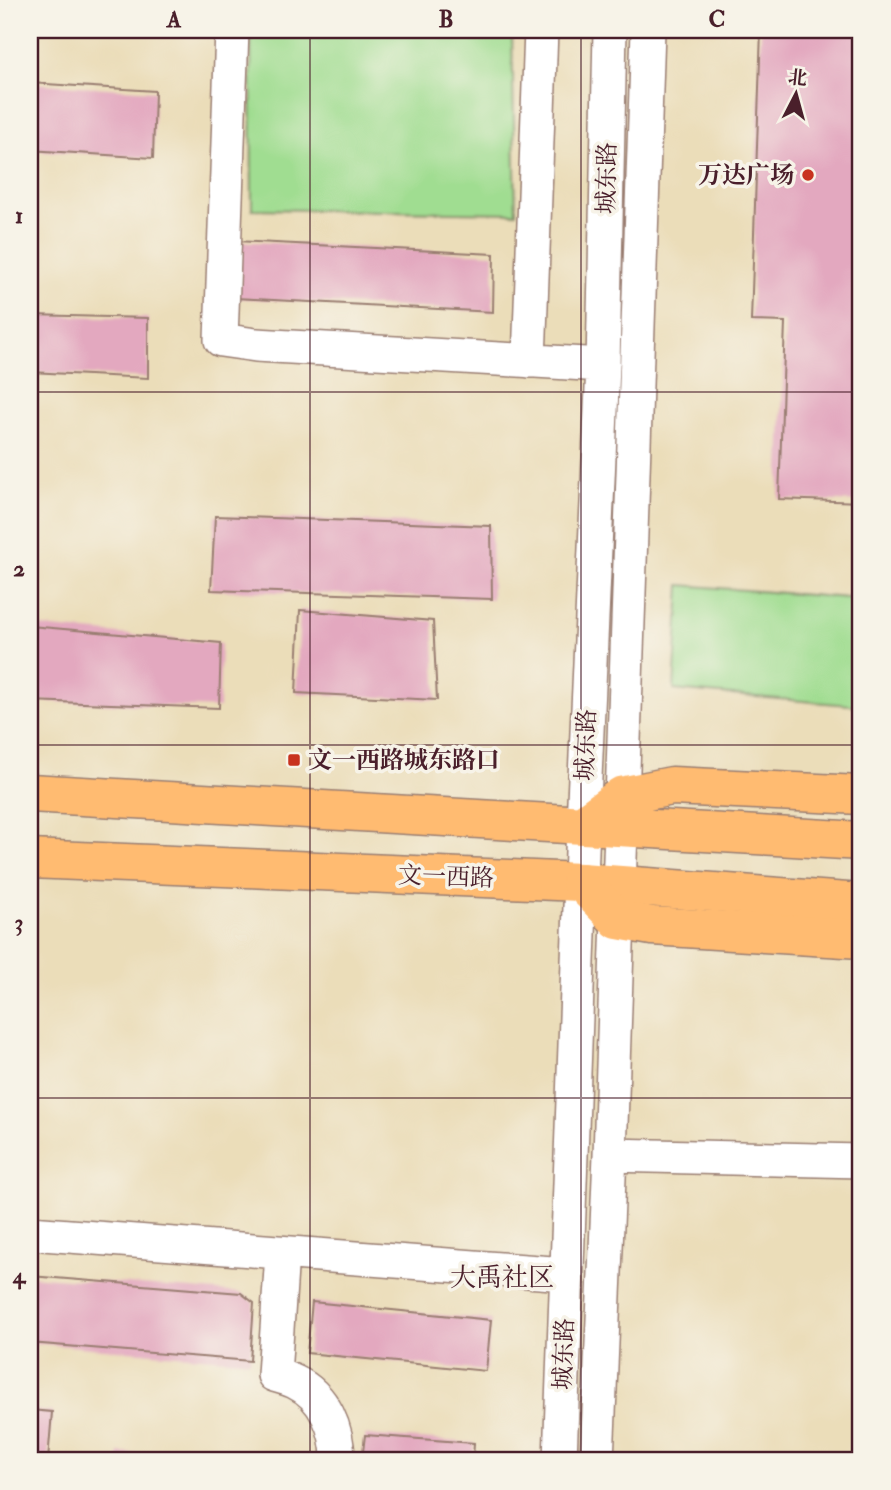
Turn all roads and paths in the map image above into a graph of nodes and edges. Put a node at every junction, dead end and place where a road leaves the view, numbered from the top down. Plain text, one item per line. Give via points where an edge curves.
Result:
1 (232, 30) edge
2 (541, 30) edge
3 (610, 30) edge
4 (648, 30) edge
5 (529, 361) junction
6 (603, 365) junction
7 (30, 793) edge
8 (861, 796) edge
9 (621, 811) junction
10 (583, 824) junction
11 (861, 841) edge
12 (30, 859) edge
13 (581, 882) junction
14 (618, 903) junction
15 (861, 903) edge
16 (861, 939) edge
17 (610, 1155) junction
18 (861, 1161) edge
19 (30, 1233) edge
20 (282, 1253) junction
21 (566, 1274) junction
22 (338, 1460) edge
23 (560, 1460) edge
24 (597, 1460) edge

1 - 5 street via 221,340
2 - 5 street
3 - 6 street, 城东路
4 - 9 street, 城东路
5 - 6 street
6 - 10 street, 城东路
7 - 10 main road
8 - 9 main road via 672,786
9 - 10 main road
9 - 11 main road
9 - 14 street, 城东路
10 - 13 street, 城东路
12 - 13 main road, 文一西路
13 - 14 main road
13 - 21 street, 城东路
14 - 15 main road
14 - 16 main road via 652,926
14 - 17 street, 城东路
17 - 18 street
17 - 24 street, 城东路
19 - 20 street
20 - 21 street
20 - 22 street via 274,1375 296,1382 323,1403 338,1443
21 - 23 street, 城东路

